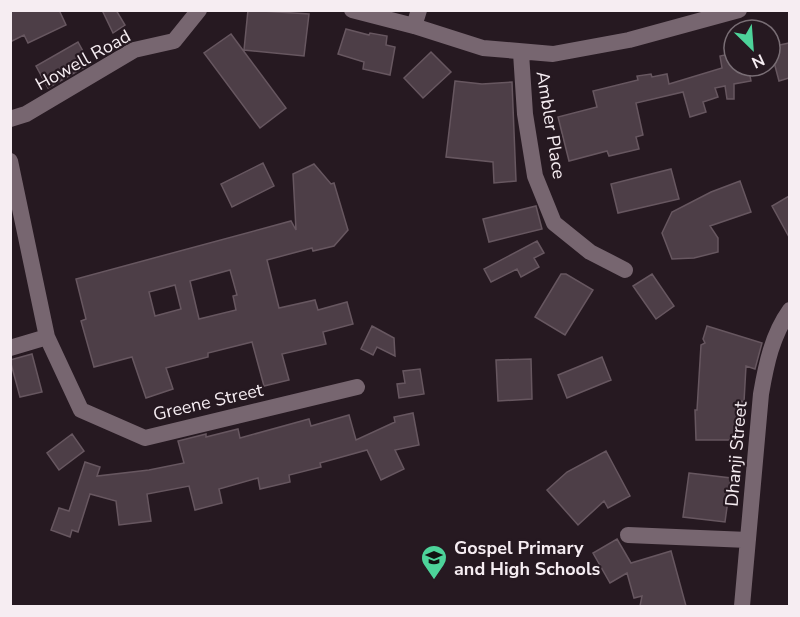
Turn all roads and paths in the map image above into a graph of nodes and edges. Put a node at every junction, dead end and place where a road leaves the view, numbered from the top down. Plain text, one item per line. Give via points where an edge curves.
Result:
1 (199, 10) edge
2 (352, 10) edge
3 (740, 10) edge
4 (416, 18) edge
5 (521, 53) junction
6 (10, 119) edge
7 (10, 160) edge
8 (625, 270) dead end
9 (789, 310) edge
10 (47, 337) junction
11 (10, 348) edge
12 (357, 387) dead end
13 (628, 534) dead end
14 (748, 540) junction
15 (742, 606) edge

1 - 6 street, Howell Road via 174,41 134,50 26,114
2 - 4 street
3 - 5 street via 629,40 553,54
4 - 5 street via 483,48
5 - 8 street, Ambler Place via 535,176 554,223 590,252
7 - 10 street, Greene Street
9 - 14 street, Dhanji Street via 775,337 764,377
10 - 11 street
10 - 12 street, Greene Street via 81,410 145,438
13 - 14 street
14 - 15 street, Dhanji Street

